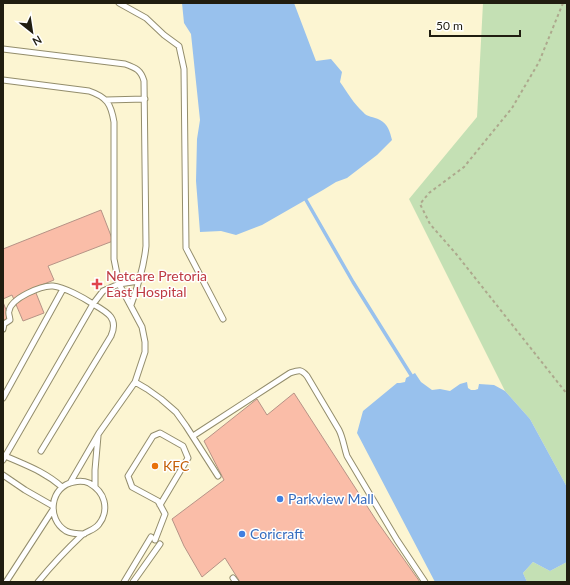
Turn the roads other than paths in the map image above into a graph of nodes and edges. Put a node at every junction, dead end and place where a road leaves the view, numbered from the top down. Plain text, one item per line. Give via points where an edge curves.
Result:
1 (120, 3) edge
2 (3, 49) edge
3 (3, 80) edge
4 (145, 99) junction
5 (106, 100) junction
6 (139, 281) junction
7 (119, 284) junction
8 (63, 289) junction
9 (93, 304) junction
10 (131, 305) junction
11 (223, 318) dead end
12 (3, 329) edge
13 (135, 382) junction
14 (3, 398) edge
15 (98, 433) junction
16 (193, 436) junction
17 (41, 451) dead end
18 (4, 457) edge
19 (3, 475) edge
20 (218, 476) dead end
21 (70, 483) junction
22 (95, 486) junction
23 (62, 487) junction
24 (160, 506) junction
25 (53, 508) junction
26 (84, 534) junction
27 (160, 544) dead end
28 (6, 582) edge
29 (38, 582) edge
30 (124, 582) edge
31 (133, 582) edge
32 (425, 582) edge

1 - 11 lane via 146,18 179,46 184,69 186,248
2 - 4 lane via 125,64 142,73
3 - 5 lane via 89,91
4 - 5 lane
4 - 6 lane via 146,246
5 - 7 lane via 114,122 114,259
6 - 7 lane
6 - 10 lane
7 - 9 lane via 104,291
7 - 10 lane
8 - 9 lane
8 - 12 lane via 47,286 17,300 9,311 10,320 4,324
8 - 14 lane
9 - 17 lane via 109,313 114,330
9 - 18 lane
10 - 13 lane via 142,327 145,342 145,352
13 - 15 lane
13 - 16 lane via 176,412
15 - 21 lane
15 - 22 lane
16 - 20 lane
16 - 32 lane via 290,372 304,372 339,430 348,456
18 - 23 lane via 43,472
19 - 25 lane
21 - 22 lane via 87,482
21 - 23 lane
22 - 26 lane via 104,501 103,518 92,531
23 - 25 lane via 56,494
24 - 24 lane via 158,501 132,487 128,476 153,436 160,432 183,446 188,458
24 - 30 lane via 165,514 153,539
25 - 26 lane via 55,519 60,526 75,534
25 - 28 lane
26 - 29 lane
27 - 31 lane

